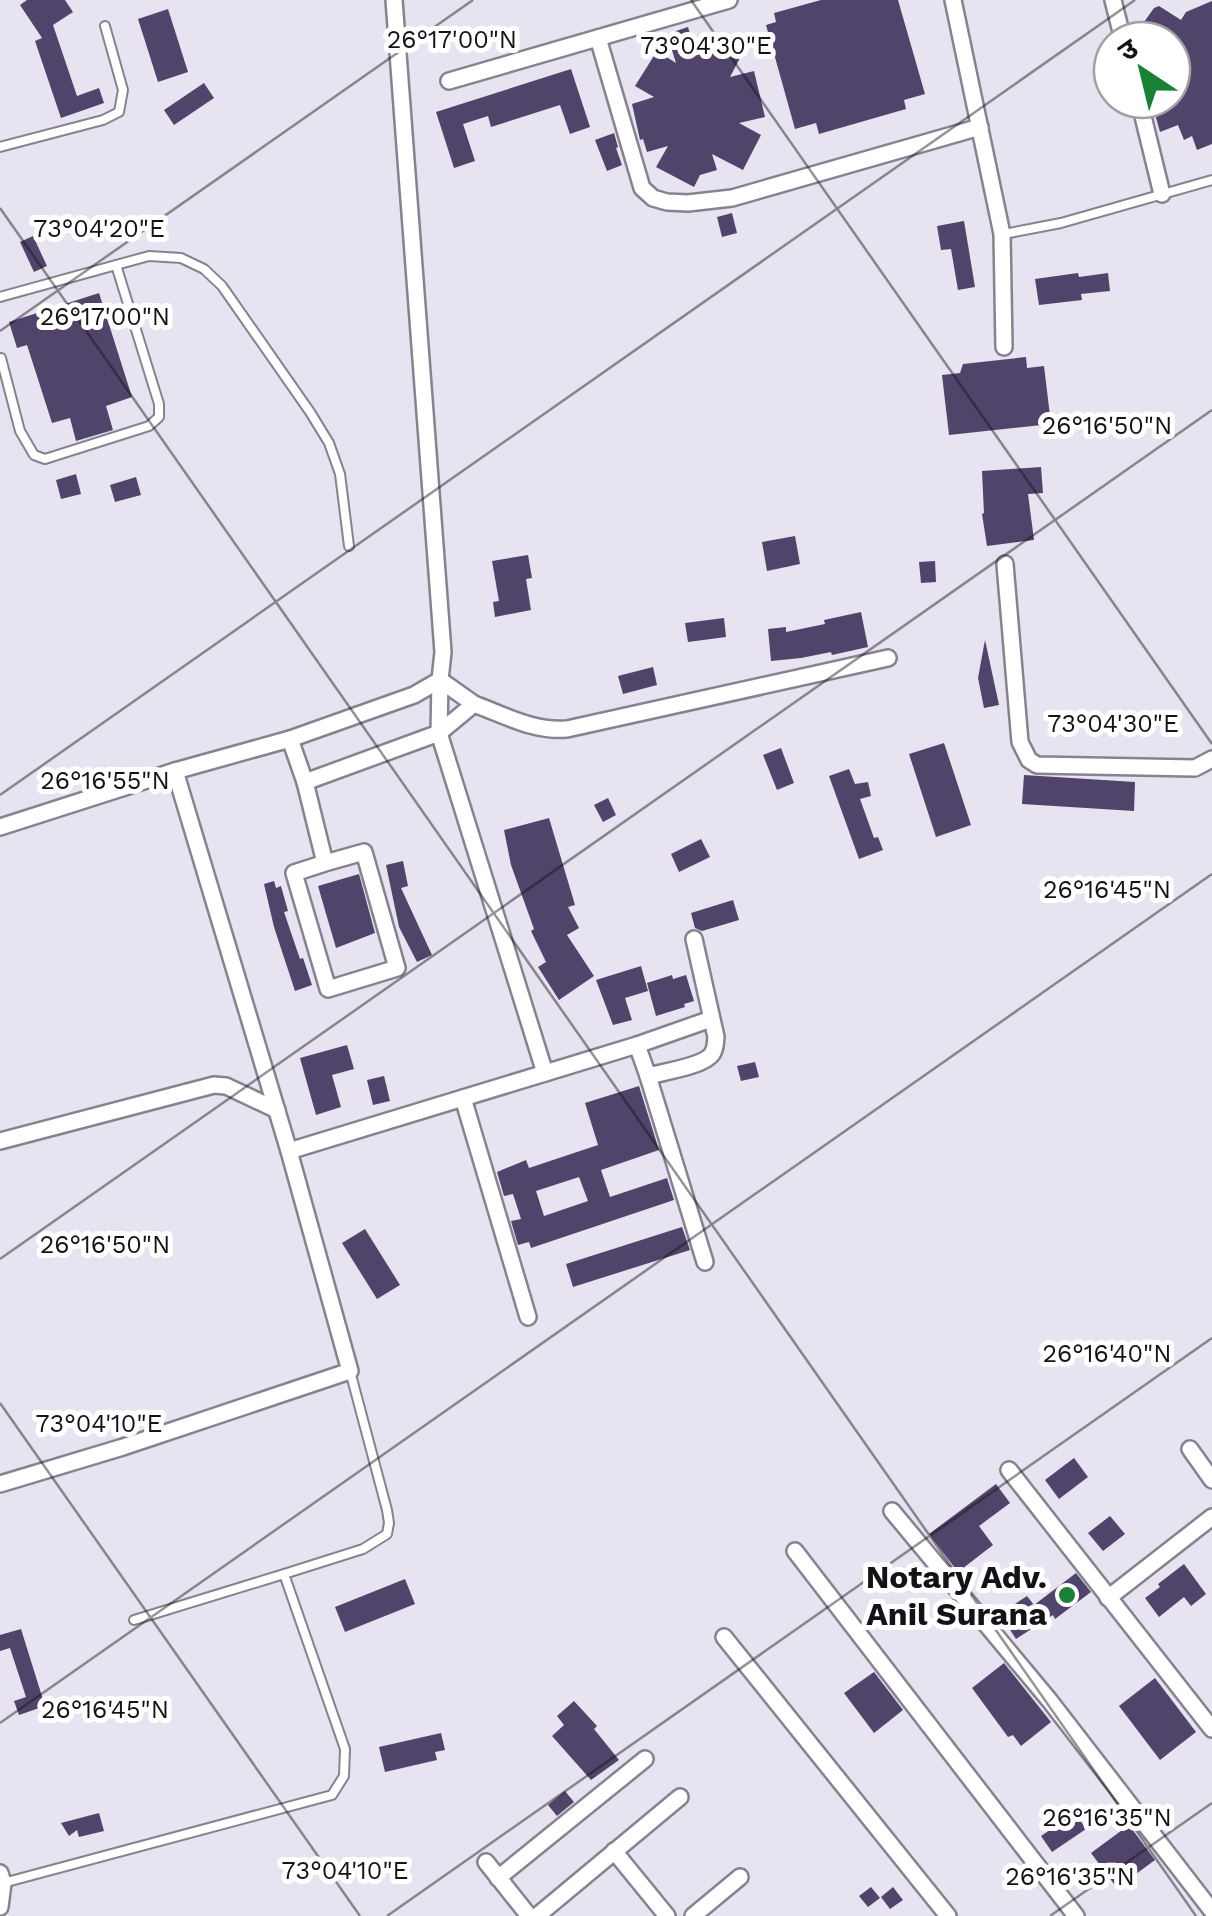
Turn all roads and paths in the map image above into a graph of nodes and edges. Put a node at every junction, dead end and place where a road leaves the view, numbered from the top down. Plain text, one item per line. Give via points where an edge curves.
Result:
1 (394, 0) edge
2 (729, 0) edge
3 (953, 0) edge
4 (105, 26) dead end
5 (598, 38) junction
6 (448, 81) dead end
7 (1144, 120) edge
8 (980, 126) junction
9 (0, 147) edge
10 (1212, 180) edge
11 (1162, 194) junction
12 (1002, 234) junction
13 (116, 265) junction
14 (0, 297) edge
15 (1004, 346) dead end
16 (0, 357) edge
17 (349, 546) dead end
18 (1004, 564) dead end
19 (888, 658) dead end
20 (440, 680) junction
21 (474, 704) junction
22 (438, 733) junction
23 (290, 739) junction
24 (1212, 759) edge
25 (175, 772) junction
26 (304, 782) junction
27 (0, 826) edge
28 (325, 864) junction
29 (694, 940) dead end
30 (711, 1019) junction
31 (637, 1045) junction
32 (545, 1073) junction
33 (648, 1076) junction
34 (463, 1098) junction
35 (277, 1110) junction
36 (0, 1140) edge
37 (290, 1152) junction
38 (705, 1262) dead end
39 (528, 1318) dead end
40 (350, 1372) junction
41 (1190, 1448) dead end
42 (1009, 1470) dead end
43 (1212, 1480) edge
44 (0, 1484) edge
45 (892, 1512) dead end
46 (1212, 1517) edge
47 (795, 1551) dead end
48 (284, 1574) junction
49 (1108, 1598) junction
50 (134, 1620) dead end
51 (724, 1638) dead end
52 (1212, 1729) edge
53 (645, 1760) dead end
54 (680, 1797) dead end
55 (614, 1851) junction
56 (486, 1862) dead end
57 (740, 1877) dead end
58 (2, 1878) edge
59 (498, 1878) junction
60 (0, 1907) edge
61 (1212, 1911) edge
62 (529, 1916) edge
63 (537, 1916) edge
64 (668, 1916) edge
65 (694, 1916) edge
66 (948, 1916) edge
67 (1076, 1916) edge

1 - 20 street
2 - 5 street
3 - 8 street
4 - 9 lane via 122,90 119,112
5 - 6 street
5 - 8 street via 642,188 667,202 732,198
7 - 11 street
8 - 12 street
10 - 11 lane
11 - 12 lane
12 - 15 street
13 - 14 lane
13 - 16 lane via 160,404 149,426 44,459 34,455 20,431
13 - 17 lane via 150,256 181,258 222,286 329,444 340,474
18 - 24 street via 1020,742 1029,760 1195,768
19 - 21 street via 567,730 544,730
20 - 21 street
20 - 22 street
20 - 23 street via 414,696
21 - 22 street
22 - 26 street
22 - 32 street
23 - 25 street
23 - 26 street
25 - 27 street
25 - 35 street
26 - 28 street
28 - 28 street via 364,852 397,968 328,989 294,874
29 - 30 street
30 - 31 street
30 - 33 street via 716,1044 710,1056
31 - 32 street
31 - 33 street
32 - 34 street
33 - 38 street
34 - 37 street
34 - 39 street
35 - 36 street via 214,1085
35 - 37 street
37 - 40 street
40 - 44 street
40 - 48 lane via 387,1510 387,1534 363,1550
41 - 43 street
42 - 49 street
45 - 61 street via 1050,1701
46 - 49 street
47 - 67 street
48 - 50 lane
48 - 58 lane via 345,1749 344,1776 332,1795
49 - 52 street
51 - 66 street
53 - 59 street
54 - 55 street
55 - 63 street
55 - 64 street
56 - 59 street
57 - 65 street
58 - 60 street
59 - 62 street

